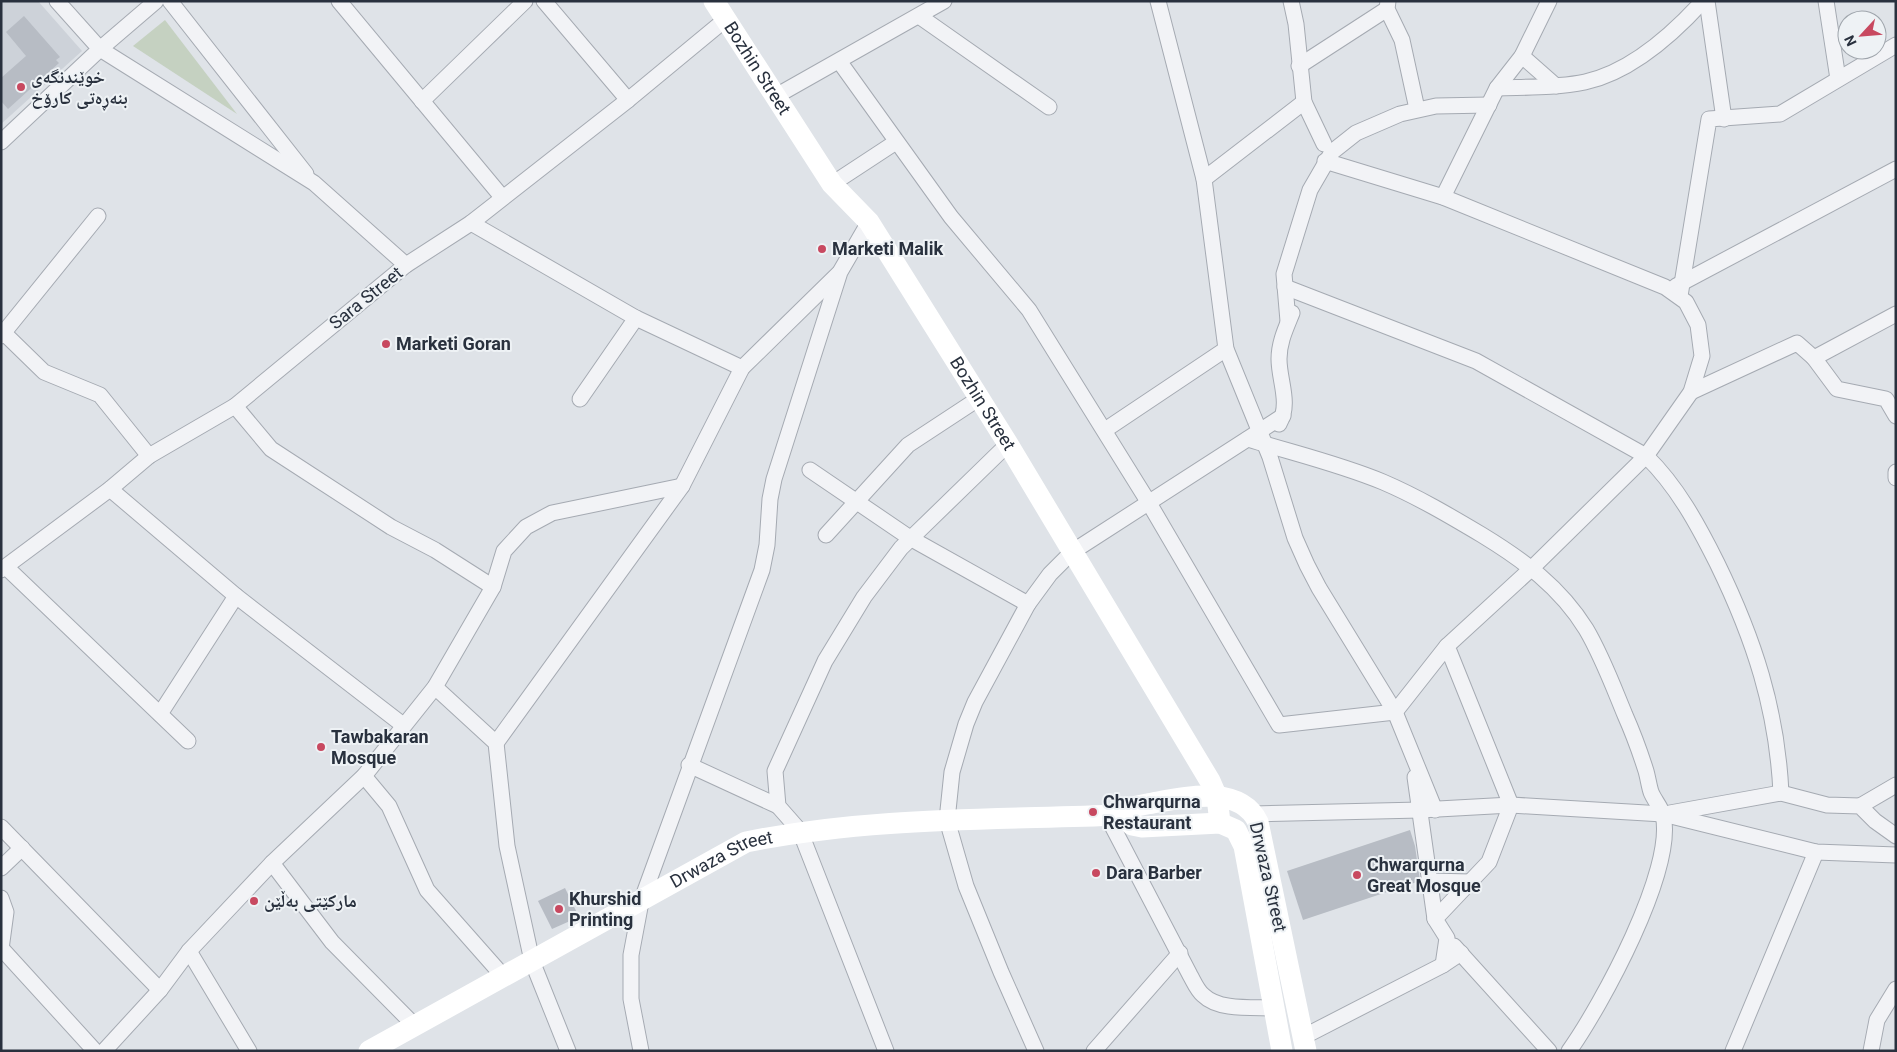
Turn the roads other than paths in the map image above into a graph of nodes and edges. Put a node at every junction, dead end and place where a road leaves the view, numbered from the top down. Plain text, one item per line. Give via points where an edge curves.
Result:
1 (57, 1) edge
2 (156, 1) edge
3 (170, 1) edge
4 (339, 1) edge
5 (525, 1) edge
6 (544, 1) edge
7 (714, 1) edge
8 (944, 1) edge
9 (1158, 1) edge
10 (1291, 1) edge
11 (1549, 1) edge
12 (1705, 1) edge
13 (1826, 1) edge
14 (1387, 5) edge
15 (919, 16) junction
16 (726, 19) junction
17 (1896, 45) edge
18 (100, 49) junction
19 (1522, 56) junction
20 (839, 62) junction
21 (1299, 66) junction
22 (1838, 79) junction
23 (1556, 86) junction
24 (1497, 88) junction
25 (776, 96) junction
26 (628, 100) junction
27 (422, 101) junction
28 (1304, 102) junction
29 (1489, 105) junction
30 (1049, 108) dead end
31 (1417, 109) junction
32 (1292, 112) junction
33 (1724, 119) junction
34 (1, 142) edge
35 (896, 142) junction
36 (1327, 152) junction
37 (1896, 170) edge
38 (1204, 179) junction
39 (314, 183) junction
40 (832, 184) junction
41 (502, 197) junction
42 (1443, 197) junction
43 (98, 216) dead end
44 (869, 222) junction
45 (470, 223) junction
46 (406, 265) junction
47 (840, 272) junction
48 (1285, 287) junction
49 (1678, 290) junction
50 (1300, 293) junction
51 (1896, 314) edge
52 (636, 318) junction
53 (1288, 321) junction
54 (3, 334) edge
55 (1226, 349) junction
56 (1814, 358) junction
57 (742, 368) junction
58 (1690, 392) junction
59 (978, 398) junction
60 (580, 399) dead end
61 (235, 406) junction
62 (1896, 416) edge
63 (1105, 430) junction
64 (1258, 438) junction
65 (1008, 444) junction
66 (148, 456) junction
67 (1646, 456) junction
68 (810, 470) dead end
69 (1896, 472) edge
70 (1896, 478) edge
71 (682, 486) junction
72 (110, 489) junction
73 (856, 501) junction
74 (1149, 503) junction
75 (826, 535) dead end
76 (910, 538) junction
77 (1072, 552) junction
78 (3, 568) edge
79 (1532, 568) junction
80 (493, 587) junction
81 (236, 596) junction
82 (1028, 604) junction
83 (1448, 646) junction
84 (435, 687) junction
85 (1395, 712) junction
86 (160, 714) junction
87 (403, 725) junction
88 (188, 741) dead end
89 (496, 743) junction
90 (689, 765) junction
91 (364, 776) junction
92 (1896, 785) edge
93 (1781, 793) junction
94 (1217, 797) junction
95 (1511, 804) junction
96 (778, 806) junction
97 (1860, 806) junction
98 (1428, 810) junction
99 (1254, 814) junction
100 (1663, 814) junction
101 (1113, 816) junction
102 (947, 820) junction
103 (1220, 822) junction
104 (1, 827) edge
105 (800, 831) junction
106 (1896, 836) edge
107 (22, 848) junction
108 (1816, 852) junction
109 (1896, 855) edge
110 (272, 863) junction
111 (1, 868) edge
112 (1430, 881) junction
113 (1470, 882) junction
114 (1, 898) edge
115 (641, 902) junction
116 (1435, 919) junction
117 (1447, 938) junction
118 (1, 949) edge
119 (189, 951) junction
120 (1180, 953) junction
121 (1461, 953) junction
122 (532, 961) junction
123 (1442, 966) junction
124 (503, 976) junction
125 (1896, 989) edge
126 (160, 990) junction
127 (1275, 1008) junction
128 (415, 1026) junction
129 (1304, 1044) edge
130 (95, 1051) edge
131 (104, 1051) edge
132 (249, 1051) edge
133 (369, 1051) edge
134 (568, 1051) edge
135 (641, 1051) edge
136 (886, 1051) edge
137 (1036, 1051) edge
138 (1094, 1051) edge
139 (1282, 1051) edge
140 (1549, 1051) edge
141 (1569, 1051) edge
142 (1733, 1051) edge
143 (1871, 1051) edge

1 - 18 street
2 - 18 street
3 - 39 street
4 - 27 street
5 - 27 street
6 - 26 street
7 - 16 street, Bozhin Street
8 - 15 street
9 - 38 street
10 - 21 street
11 - 19 street
12 - 23 street via 1671,33 1624,66 1600,78
12 - 33 street
13 - 22 street
14 - 21 street
14 - 31 street via 1402,40
15 - 20 street
15 - 30 street
16 - 25 street, Bozhin Street
16 - 26 street, Sara Street
17 - 22 street
18 - 34 street
18 - 39 street
19 - 23 street
19 - 24 street
20 - 25 street
20 - 35 street
21 - 28 street
22 - 33 street via 1780,114
23 - 24 street
24 - 29 street
25 - 40 street, Bozhin Street
26 - 41 street, Sara Street
27 - 41 street
28 - 32 street
28 - 36 street
29 - 31 street
29 - 42 street
31 - 36 street via 1363,129
32 - 36 street
32 - 38 street
33 - 49 street via 1709,119
35 - 40 street
35 - 63 street via 951,217 1029,310
36 - 42 street via 1352,169
36 - 48 street via 1310,190 1284,274
37 - 49 street
38 - 55 street
39 - 46 street
40 - 44 street, Bozhin Street
41 - 45 street, Sara Street
42 - 49 street
43 - 54 street
44 - 47 street
44 - 59 street, Bozhin Street
45 - 46 street, Sara Street
45 - 52 street
46 - 61 street, Sara Street
47 - 57 street
47 - 90 street via 771,487 762,570
48 - 50 street
48 - 53 street
49 - 58 street via 1695,317 1702,346 1700,367
50 - 53 street
50 - 67 street via 1476,361
51 - 56 street
52 - 57 street
52 - 60 street
53 - 64 street via 1279,356 1285,405 1283,416
54 - 66 street via 44,372 100,395
55 - 63 street
55 - 64 street
56 - 58 street via 1796,343
56 - 62 street via 1837,389 1886,399
57 - 71 street
58 - 67 street
59 - 65 street, Bozhin Street
59 - 73 street via 908,445
61 - 66 street, Sara Street
61 - 80 street via 272,448 391,527
63 - 74 street
64 - 74 street
64 - 79 street via 1396,488 1461,523
64 - 85 street via 1307,565
65 - 76 street
65 - 77 street, Bozhin Street
66 - 72 street, Sara Street
67 - 79 street
67 - 93 street via 1665,476 1692,517 1724,578 1760,664 1774,725
68 - 73 street
69 - 70 street
71 - 80 street via 552,513 526,527 504,551
71 - 89 street
72 - 78 street, Sara Street
72 - 81 street
73 - 75 street
73 - 76 street
74 - 77 street
74 - 85 street via 1279,725
76 - 82 street
76 - 96 street via 864,597 825,661 775,771
77 - 82 street via 1050,574
77 - 94 street, Bozhin Street
78 - 86 street
79 - 83 street
79 - 100 street via 1556,591 1586,629 1631,729 1651,792
80 - 84 street
81 - 86 street
81 - 87 street
82 - 102 street via 966,724 952,772
83 - 85 street
83 - 95 street
84 - 87 street
84 - 89 street
85 - 98 street via 1412,753
86 - 88 street
87 - 91 street
89 - 122 street via 507,846
90 - 96 street
90 - 115 street
91 - 110 street
91 - 124 street via 389,806 427,890
92 - 97 street
93 - 97 street via 1827,805
93 - 100 street
94 - 99 street, Drwaza Street via 1238,800
94 - 101 street, Drwaza Street via 1147,804
94 - 103 street, Bozhin Street
95 - 98 street
95 - 100 street
95 - 113 street via 1489,862
96 - 105 street
97 - 106 street
98 - 99 street
98 - 112 street
99 - 129 street, Drwaza Street
100 - 108 street
100 - 141 street via 1663,848 1644,906 1608,989
101 - 102 street, Drwaza Street
101 - 103 street, Drwaza Street via 1132,825 1152,828
101 - 120 street
102 - 105 street, Drwaza Street
102 - 137 street via 966,886
103 - 127 street, Drwaza Street via 1236,830 1244,846
104 - 107 street
105 - 115 street, Drwaza Street via 746,842
105 - 136 street
107 - 111 street
107 - 126 street
108 - 109 street
108 - 142 street
110 - 119 street
110 - 128 street via 332,942
112 - 113 street
112 - 116 street
113 - 116 street
114 - 118 street via 6,912
115 - 122 street, Drwaza Street
115 - 135 street via 631,955 631,1000
116 - 117 street
117 - 121 street
117 - 123 street
118 - 130 street
119 - 126 street
119 - 132 street
120 - 127 street via 1197,987 1214,1002 1227,1006
120 - 138 street
121 - 123 street
121 - 140 street
122 - 124 street, Drwaza Street
122 - 134 street
123 - 129 street
124 - 128 street, Drwaza Street
125 - 143 street via 1877,1020
126 - 131 street
127 - 139 street, Drwaza Street
128 - 133 street, Drwaza Street

